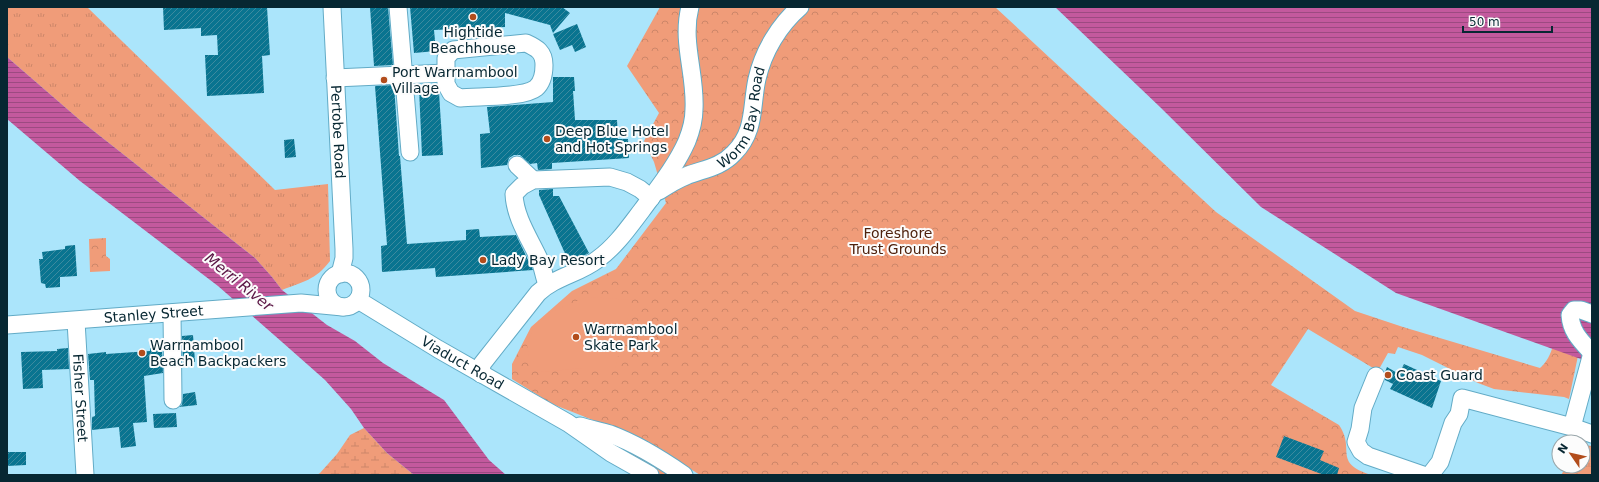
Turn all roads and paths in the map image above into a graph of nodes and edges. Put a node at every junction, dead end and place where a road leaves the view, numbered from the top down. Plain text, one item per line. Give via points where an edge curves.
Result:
1 (332, 7) edge
2 (398, 7) edge
3 (690, 7) edge
4 (800, 7) edge
5 (446, 73) junction
6 (403, 76) junction
7 (335, 78) junction
8 (685, 144) junction
9 (410, 152) dead end
10 (517, 165) dead end
11 (703, 171) junction
12 (533, 180) junction
13 (652, 196) junction
14 (340, 277) junction
15 (547, 284) junction
16 (301, 303) junction
17 (351, 304) junction
18 (172, 313) junction
19 (1592, 314) edge
20 (76, 321) junction
21 (7, 325) edge
22 (1592, 353) edge
23 (481, 374) junction
24 (1376, 376) dead end
25 (173, 400) dead end
26 (568, 423) junction
27 (1572, 427) junction
28 (1592, 434) edge
29 (85, 475) edge
30 (650, 475) edge
31 (684, 475) edge
32 (1424, 475) edge
33 (1430, 475) edge

1 - 7 street, Pertobe Road
2 - 6 street
3 - 8 street, Worm Bay Road via 686,39 694,109 692,128
4 - 11 street, Worm Bay Road via 779,30 760,68 751,126 743,142 726,161
5 - 5 street via 446,58 453,50 526,43 537,48 544,59 544,76 537,87 526,93 460,98 451,93 446,84
5 - 6 street
6 - 7 street
6 - 9 street
7 - 14 street, Pertobe Road via 344,258
8 - 11 street via 685,162 693,169
8 - 13 street, Worm Bay Road
10 - 12 street
11 - 13 street, Worm Bay Road via 675,181
12 - 13 street via 610,176 619,178
12 - 15 street via 514,194 514,204 541,263
13 - 15 street, Worm Bay Road via 607,252 588,265
14 - 16 street, Stanley Street via 317,296
14 - 17 street via 360,282 362,291
14 - 17 street via 327,288 330,299 333,303
15 - 23 street, Worm Bay Road via 482,364
16 - 17 street, Stanley Street
16 - 18 street, Stanley Street
17 - 23 street, Viaduct Road
18 - 20 street, Stanley Street
18 - 25 street
19 - 22 street via 1574,310 1570,316 1574,333
20 - 21 street, Stanley Street
20 - 29 street, Fisher Street
22 - 27 street
23 - 26 street, Viaduct Road
24 - 32 street via 1363,408 1356,442 1360,450 1368,456
26 - 30 street, Viaduct Road via 611,453
26 - 31 street, Viaduct Road via 616,437 654,455
27 - 28 street
27 - 33 street via 1462,398 1459,414 1453,423 1440,462

